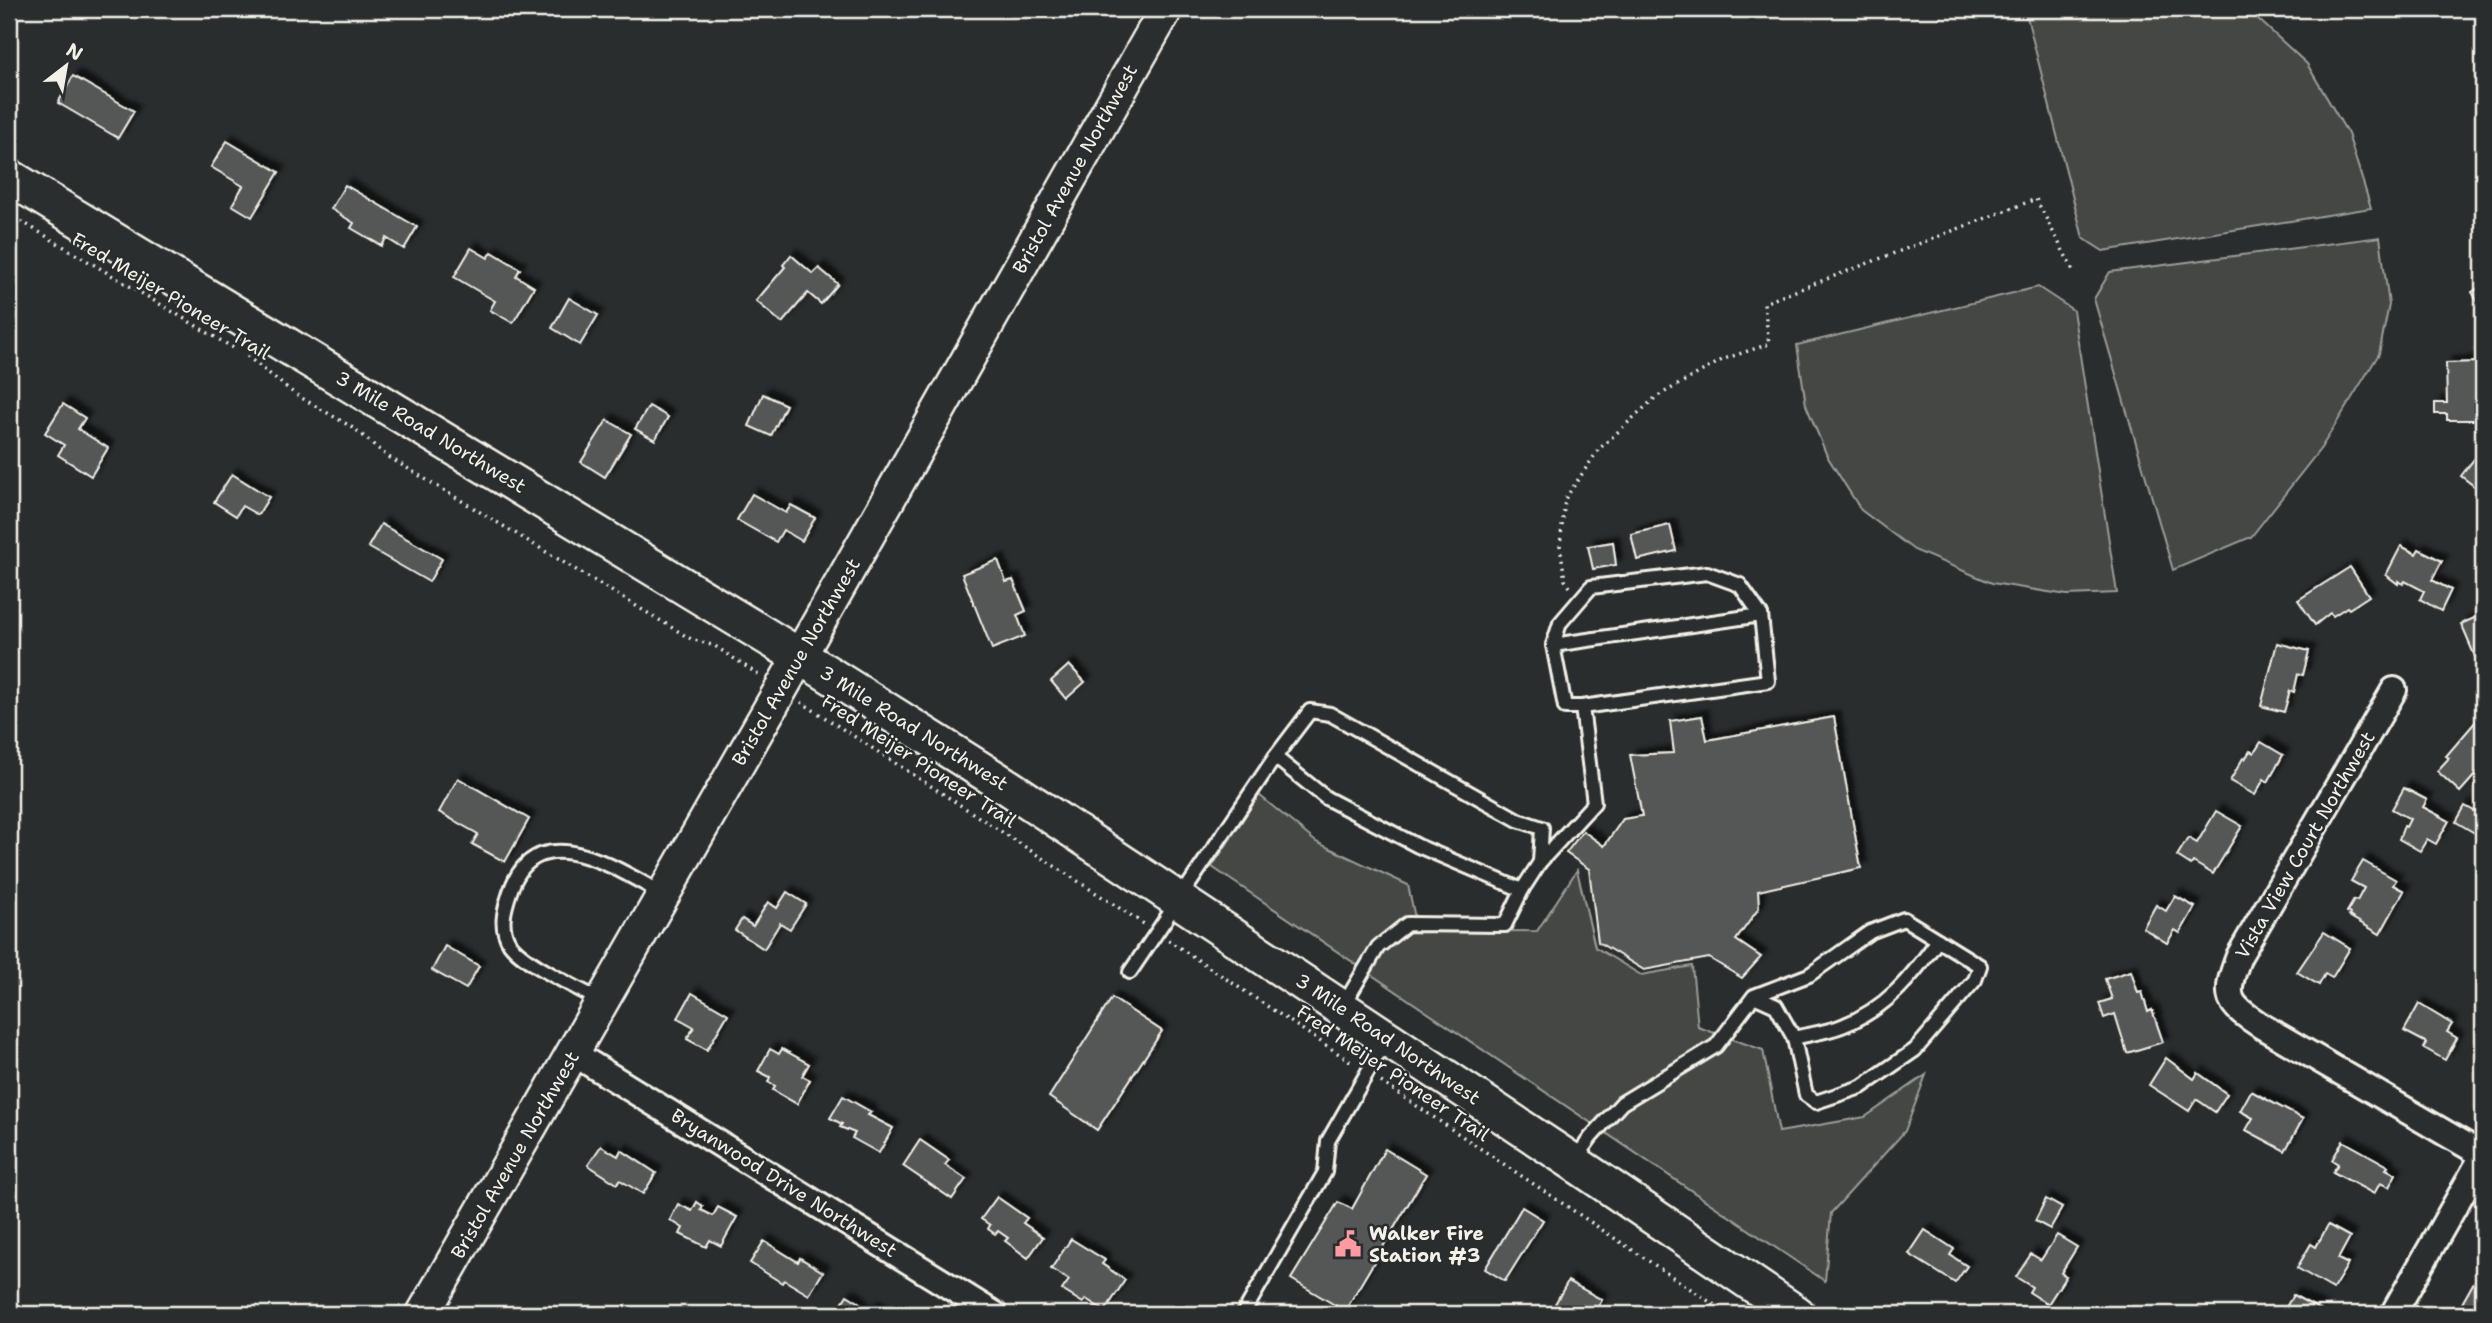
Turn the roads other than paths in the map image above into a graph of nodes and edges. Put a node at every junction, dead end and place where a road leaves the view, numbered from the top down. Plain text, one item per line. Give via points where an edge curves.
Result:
1 (1166, 9) edge
2 (9, 177) edge
3 (1761, 615) junction
4 (1553, 645) junction
5 (799, 656) junction
6 (2394, 690) dead end
7 (1582, 706) junction
8 (1275, 757) junction
9 (1540, 862) junction
10 (1522, 890) junction
11 (664, 894) junction
12 (1179, 901) junction
13 (1938, 940) junction
14 (1130, 972) dead end
15 (1754, 996) junction
16 (603, 1002) junction
17 (1342, 1008) junction
18 (1794, 1038) junction
19 (1387, 1039) junction
20 (573, 1054) junction
21 (2483, 1156) edge
22 (1573, 1162) junction
23 (423, 1314) edge
24 (994, 1314) edge
25 (1244, 1314) edge
26 (1797, 1314) edge
27 (2393, 1314) edge

1 - 5 street, Bristol Avenue Northwest
2 - 5 main road, 3 Mile Road Northwest
3 - 4 lane
3 - 4 lane via 1740,585 1707,573 1591,587 1560,623
3 - 7 lane via 1768,681
4 - 7 lane via 1564,707
5 - 11 street, Bristol Avenue Northwest
5 - 12 main road, 3 Mile Road Northwest
6 - 21 street, Vista View Court Northwest via 2239,956 2229,982 2230,1000 2263,1027
7 - 9 lane via 1594,803
8 - 9 lane via 1310,711 1330,714 1518,820 1542,828
8 - 10 lane via 1326,798 1418,846
8 - 12 lane
9 - 10 lane
10 - 17 lane via 1505,925 1407,924 1378,947
11 - 16 street, Bristol Avenue Northwest
11 - 16 lane via 577,852 543,853 522,867 503,920 512,946
12 - 14 lane
12 - 17 main road, 3 Mile Road Northwest
13 - 15 lane via 1904,919 1870,932 1809,975
13 - 18 lane via 1888,1001 1842,1026
13 - 18 lane via 1980,967 1975,980 1915,1050 1861,1087 1816,1102 1806,1095
15 - 18 lane via 1776,1006
15 - 22 lane via 1716,1046 1622,1103
16 - 20 street, Bristol Avenue Northwest
17 - 19 main road, 3 Mile Road Northwest
19 - 22 main road, 3 Mile Road Northwest
19 - 25 lane via 1328,1141 1325,1172
20 - 23 street, Bristol Avenue Northwest
20 - 24 street, Bryanwood Drive Northwest
21 - 27 street
22 - 26 main road, 3 Mile Road Northwest

